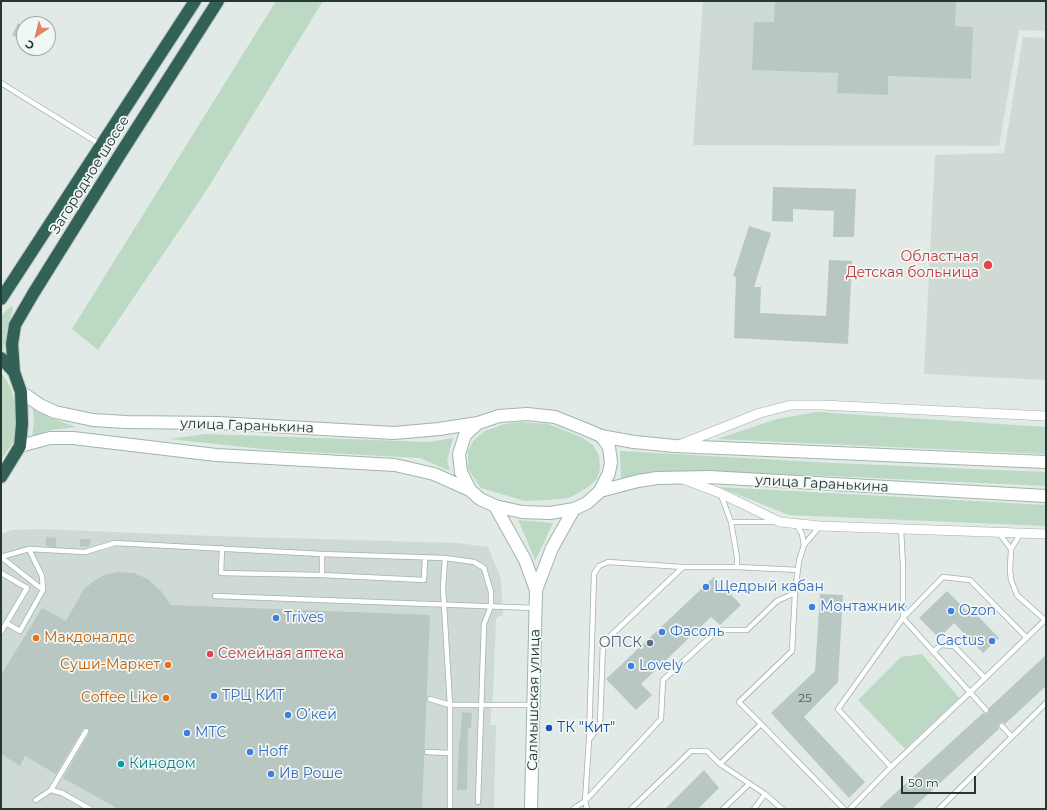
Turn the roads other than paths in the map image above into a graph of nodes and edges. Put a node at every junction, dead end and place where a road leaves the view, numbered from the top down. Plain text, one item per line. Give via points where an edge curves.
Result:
1 (195, 1) edge
2 (218, 1) edge
3 (1, 82) edge
4 (102, 146) junction
5 (1, 299) edge
6 (1, 358) edge
7 (14, 372) junction
8 (21, 392) junction
9 (1046, 416) edge
10 (478, 423) junction
11 (601, 436) junction
12 (20, 446) junction
13 (675, 446) junction
14 (1046, 462) edge
15 (1, 477) edge
16 (676, 477) junction
17 (470, 490) junction
18 (600, 491) junction
19 (720, 493) junction
20 (1046, 496) edge
21 (494, 506) junction
22 (574, 509) junction
23 (731, 522) junction
24 (780, 522) junction
25 (796, 524) junction
26 (820, 526) junction
27 (900, 529) junction
28 (998, 532) junction
29 (1021, 533) junction
30 (1046, 534) edge
31 (804, 545) junction
32 (222, 548) junction
33 (29, 549) junction
34 (1011, 549) junction
35 (322, 554) junction
36 (1, 557) edge
37 (425, 557) junction
38 (445, 558) junction
39 (683, 567) junction
40 (738, 567) junction
41 (798, 570) junction
42 (1, 573) edge
43 (322, 575) junction
44 (44, 590) junction
45 (536, 590) junction
46 (795, 593) junction
47 (215, 596) dead end
48 (445, 605) junction
49 (490, 606) junction
50 (535, 608) junction
51 (904, 618) junction
52 (1046, 620) edge
53 (6, 623) junction
54 (1, 632) edge
55 (1027, 638) junction
56 (933, 652) junction
57 (986, 678) junction
58 (970, 693) junction
59 (430, 699) dead end
60 (1046, 703) edge
61 (450, 705) junction
62 (482, 705) junction
63 (534, 705) junction
64 (986, 710) dead end
65 (760, 724) junction
66 (1002, 726) dead end
67 (86, 731) dead end
68 (1012, 737) junction
69 (588, 740) junction
70 (427, 752) dead end
71 (450, 753) junction
72 (720, 764) junction
73 (892, 767) junction
74 (749, 784) junction
75 (51, 790) junction
76 (765, 794) junction
77 (36, 800) dead end
78 (585, 801) junction
79 (478, 802) dead end
80 (90, 809) edge
81 (450, 809) edge
82 (531, 809) edge
83 (574, 809) edge
84 (587, 809) edge
85 (631, 809) edge
86 (723, 809) edge
87 (754, 809) edge
88 (782, 809) edge
89 (844, 809) edge
90 (850, 809) edge
91 (939, 809) edge

1 - 4 highway, Загородное шоссе
2 - 7 highway, Загородное шоссе via 15,326 12,344
3 - 4 lane
4 - 5 highway, Загородное шоссе
6 - 7 highway, Загородное шоссе
7 - 8 highway, Загородное шоссе
8 - 10 main road, улица Гаранькина via 55,412 93,420 218,423 394,433
8 - 12 highway, Загородное шоссе
9 - 13 street via 822,404 791,405 760,413
10 - 11 main road via 499,416 555,417
10 - 17 main road via 465,435 459,454 461,472
11 - 13 main road
11 - 18 main road via 608,447 611,462 609,474
12 - 15 highway, Загородное шоссе
12 - 17 main road, улица Гаранькина via 50,438 73,438 216,455 395,465 434,474
13 - 14 main road
16 - 18 main road, улица Гаранькина via 638,481
16 - 19 street
16 - 20 main road, улица Гаранькина
17 - 21 main road
18 - 22 main road via 587,503
19 - 23 lane
19 - 24 street
21 - 22 main road via 522,512 550,513
21 - 45 main road, Салмышская улица via 525,560
22 - 45 main road, Салмышская улица via 552,548
23 - 24 lane
23 - 40 lane
24 - 25 street
25 - 26 street
25 - 31 lane via 802,534
26 - 27 street
26 - 31 lane
27 - 28 street
27 - 51 lane
28 - 29 street
28 - 34 lane
29 - 30 street
29 - 34 lane
31 - 41 lane
32 - 33 lane via 115,544 85,552
32 - 35 lane
32 - 43 lane via 221,573
33 - 36 lane
33 - 44 lane via 42,576
34 - 52 lane via 1011,580 1017,595
35 - 37 lane
35 - 43 lane
36 - 44 lane
37 - 38 lane
37 - 43 lane via 424,580
38 - 48 lane
38 - 49 lane via 474,562 484,568 491,592
39 - 40 lane
39 - 69 lane via 603,643 600,726
39 - 69 lane via 608,562 599,566 594,574
40 - 41 lane
41 - 46 lane
42 - 53 lane via 26,588
44 - 53 lane via 20,631
45 - 50 main road, Салмышская улица
46 - 65 lane via 792,651 739,702
46 - 78 lane via 778,601 747,630 718,630 663,680 661,720
47 - 48 lane
48 - 49 lane
48 - 61 lane
49 - 50 lane
49 - 62 lane via 484,624
50 - 63 main road, Салмышская улица
51 - 55 lane via 943,577 970,580
51 - 56 lane
51 - 73 lane via 838,709
52 - 55 lane
53 - 54 lane
55 - 57 lane
56 - 57 lane via 941,645 954,646
56 - 58 lane
57 - 58 lane
58 - 64 lane
58 - 73 lane
59 - 61 lane
60 - 68 lane
61 - 62 lane
61 - 71 lane
62 - 63 lane
62 - 79 lane
63 - 82 main road, Салмышская улица
65 - 72 lane
65 - 89 lane
66 - 68 lane
67 - 75 lane
68 - 91 lane
69 - 78 lane
70 - 71 lane
71 - 81 lane
72 - 74 lane
72 - 85 lane via 707,751 691,751
73 - 90 lane
74 - 76 lane
74 - 86 lane
75 - 77 lane
75 - 80 lane via 62,793
76 - 87 lane
76 - 88 lane
78 - 83 lane
78 - 84 lane

